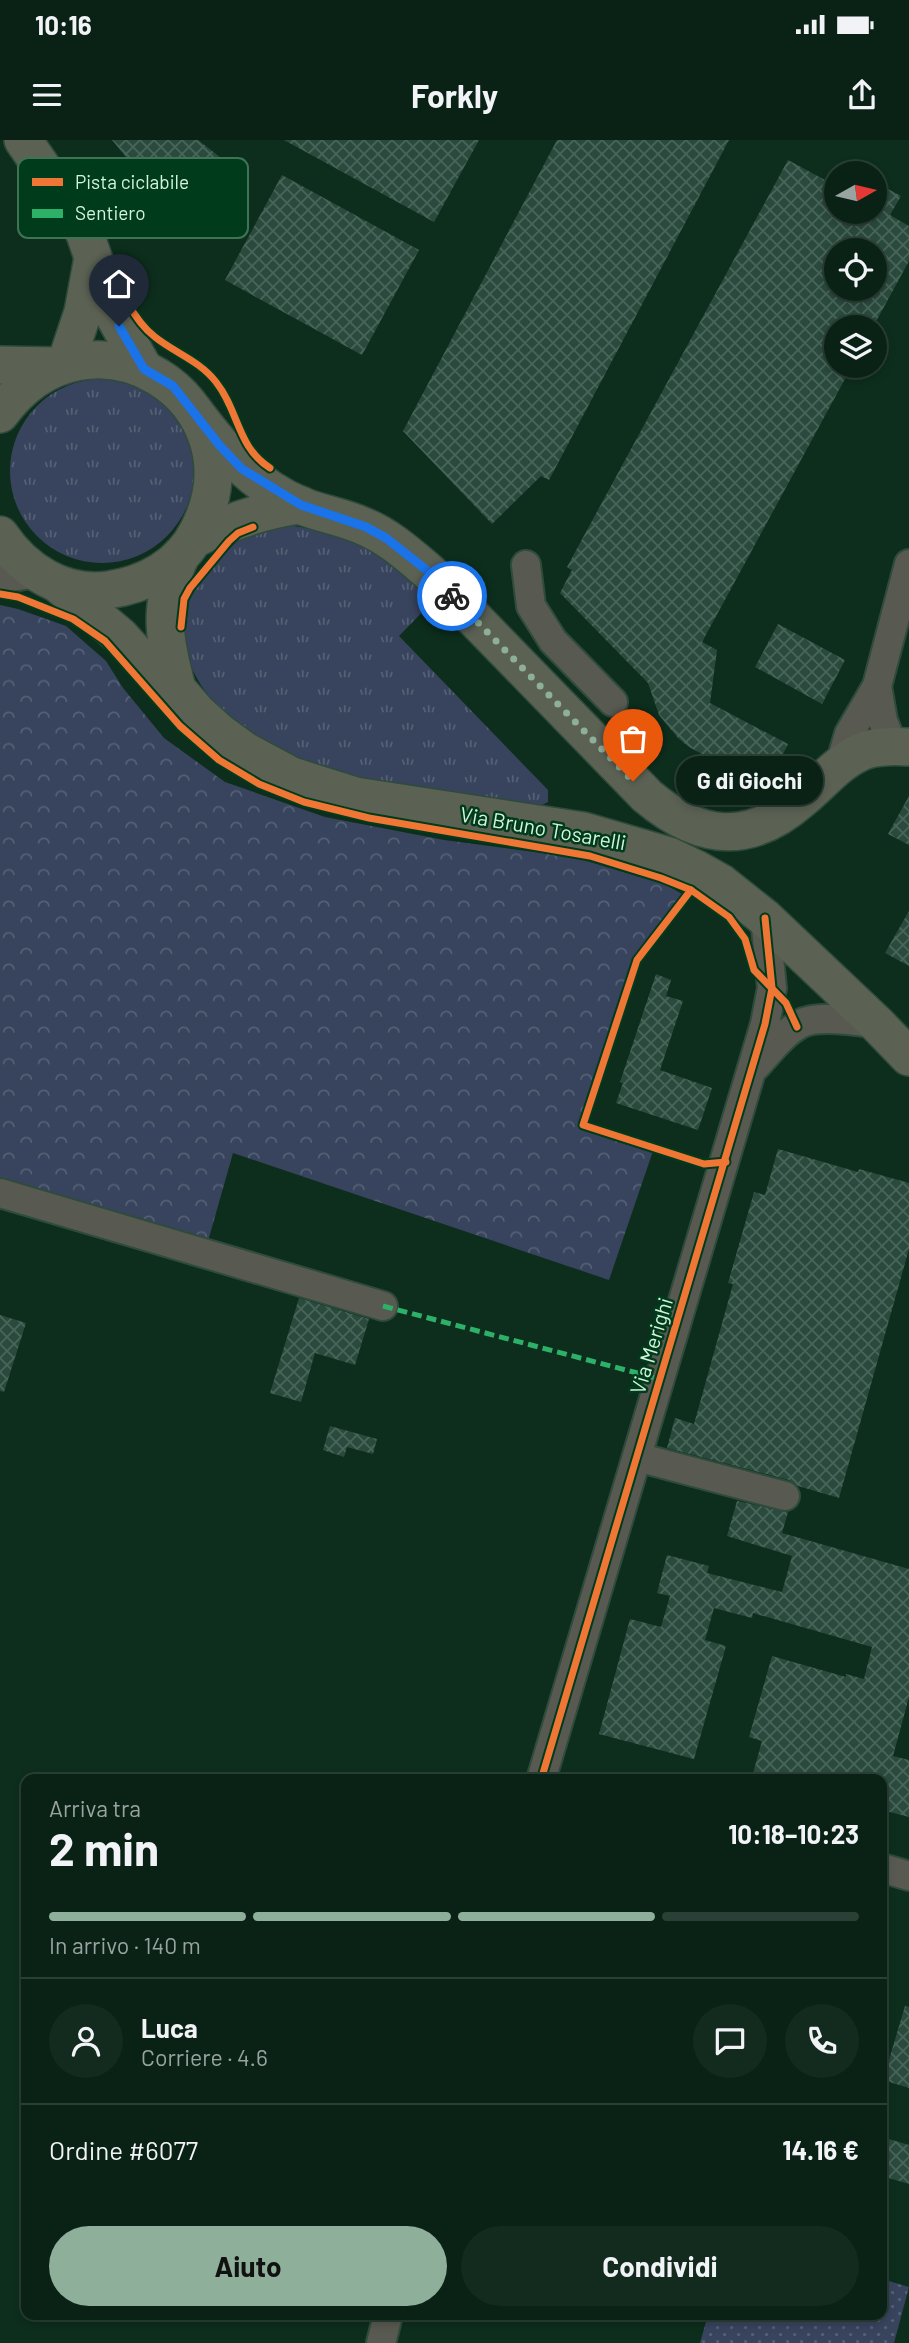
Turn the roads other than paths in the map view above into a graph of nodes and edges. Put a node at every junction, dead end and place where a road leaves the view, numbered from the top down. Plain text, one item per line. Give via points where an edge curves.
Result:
1 (23, 140) edge
2 (35, 158) edge
3 (85, 238) edge
4 (93, 255) junction
5 (62, 364) junction
6 (0, 365) edge
7 (144, 369) junction
8 (194, 411) junction
9 (0, 414) edge
10 (301, 505) junction
11 (0, 535) edge
12 (187, 547) junction
13 (909, 564) edge
14 (526, 565) dead end
15 (0, 579) edge
16 (47, 579) junction
17 (575, 663) junction
18 (877, 686) junction
19 (177, 689) junction
20 (546, 692) junction
21 (613, 702) dead end
22 (901, 747) edge
23 (840, 765) junction
24 (765, 918) junction
25 (877, 1024) junction
26 (909, 1057) edge
27 (751, 1070) junction
28 (0, 1193) edge
29 (383, 1306) dead end
30 (637, 1457) junction
31 (785, 1496) dead end
32 (550, 1774) edge
33 (887, 1869) edge
34 (909, 1876) edge
35 (387, 2320) edge
36 (381, 2343) edge

1 - 2 main road
3 - 4 main road
4 - 5 main road via 83,313
4 - 7 main road via 112,312
5 - 6 main road
5 - 7 main road via 92,359
5 - 9 main road via 34,378
7 - 8 main road via 173,386
8 - 10 main road via 242,469
8 - 12 main road, Via Bruno Tosarelli via 206,435 212,489 206,515
10 - 12 main road via 238,519
10 - 20 main road via 366,527 394,544 429,572
11 - 16 main road, Via Bruno Tosarelli via 12,553
12 - 16 main road via 154,575 124,588 80,590
12 - 19 main road, Via Bruno Tosarelli via 170,584 164,627
13 - 18 street
14 - 17 street via 531,606 553,641
15 - 16 street
16 - 19 main road, Via Bruno Tosarelli via 120,636 150,669
17 - 20 street
17 - 21 street
18 - 22 street via 883,721
18 - 23 street via 849,734
19 - 24 main road, Via Bruno Tosarelli via 219,732 292,776 355,796 583,831 630,844 696,869
20 - 23 main road via 669,815 707,830 740,831 785,813
22 - 23 main road via 865,751
24 - 25 main road, Via Bruno Tosarelli
24 - 27 street, Via Merighi via 772,988
25 - 26 main road, Via Bruno Tosarelli
25 - 27 street, Via Merighi via 834,1018 801,1023
27 - 30 street, Via Merighi
28 - 29 street
30 - 31 street
30 - 32 street, Via Merighi
33 - 34 street
35 - 36 street

